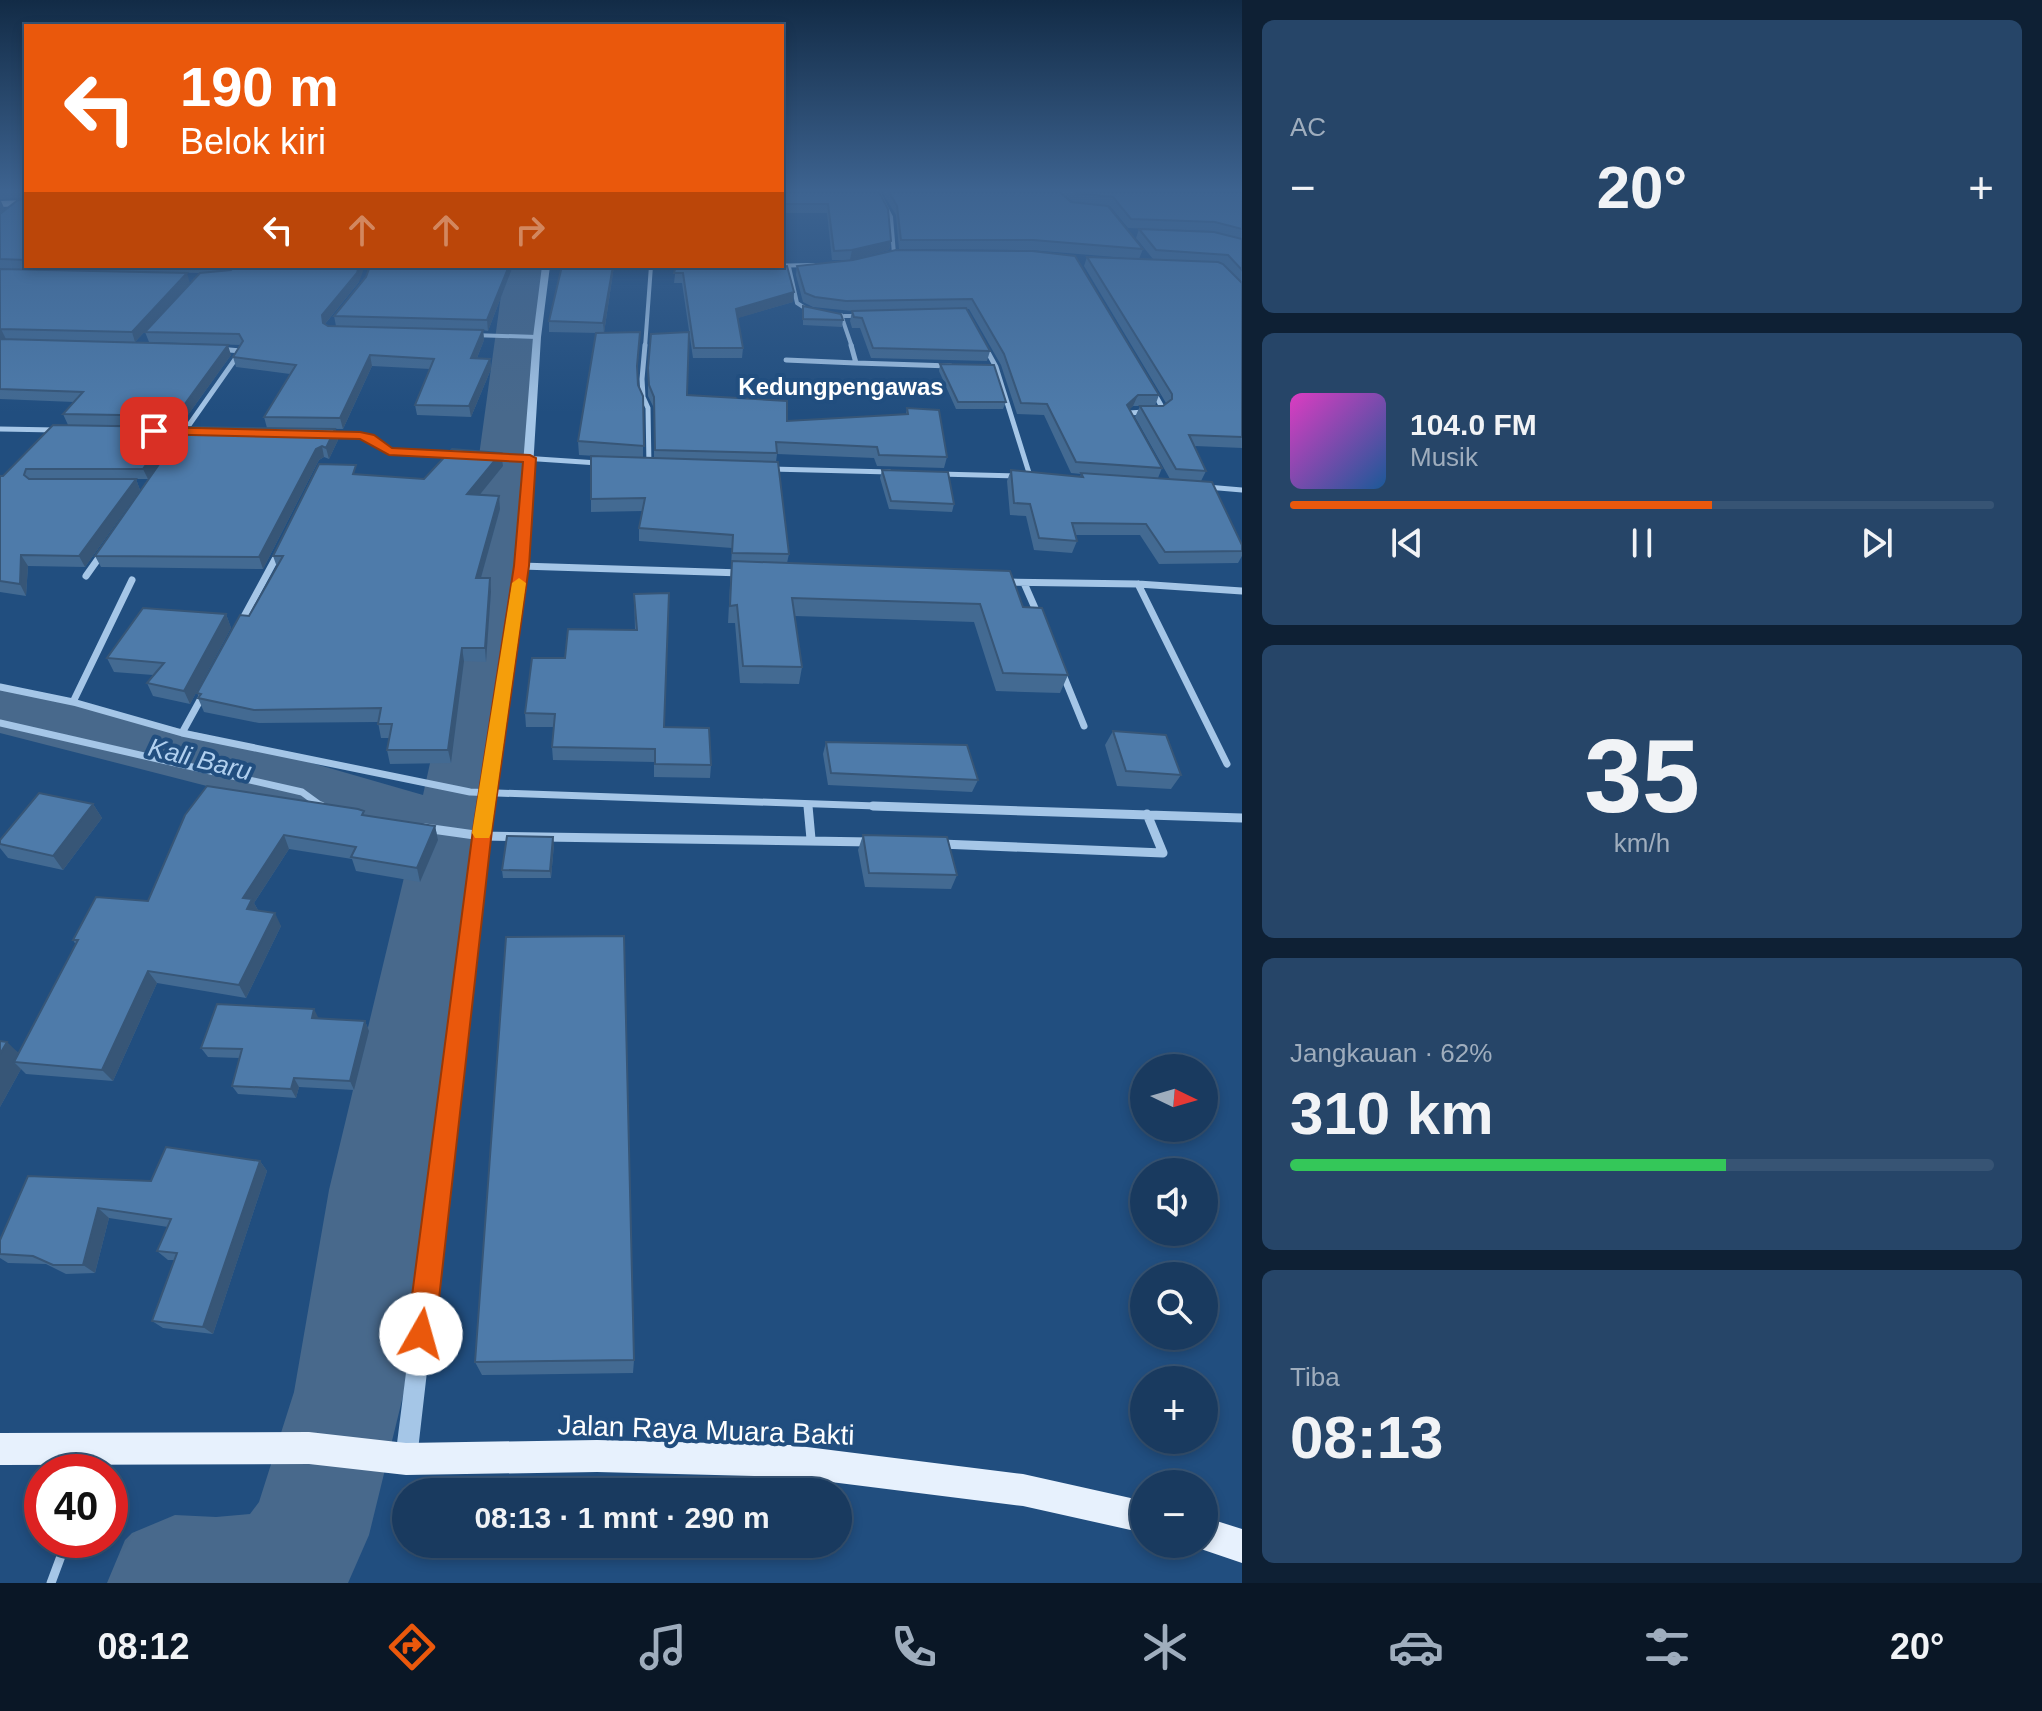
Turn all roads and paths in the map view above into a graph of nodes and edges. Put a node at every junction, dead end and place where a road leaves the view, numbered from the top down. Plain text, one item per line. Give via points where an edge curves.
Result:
1 (784, 267) edge
2 (789, 267) joint
3 (546, 268) edge
4 (651, 268) edge
5 (825, 313) edge
6 (872, 315) edge
7 (459, 335) edge
8 (537, 337) junction
9 (983, 342) edge
10 (210, 349) edge
11 (786, 360) dead end
12 (856, 363) junction
13 (964, 366) edge
14 (980, 367) edge
15 (996, 367) junction
16 (1148, 383) edge
17 (0, 429) edge
18 (1135, 429) edge
19 (62, 430) edge
20 (169, 431) edge
21 (185, 431) junction
22 (199, 432) edge
23 (316, 434) edge
24 (177, 445) edge
25 (463, 455) edge
26 (477, 456) edge
27 (530, 458) junction
28 (605, 463) edge
29 (635, 465) edge
30 (649, 466) junction
31 (665, 467) edge
32 (760, 469) edge
33 (903, 473) edge
34 (935, 474) edge
35 (1030, 476) junction
36 (1044, 477) edge
37 (1204, 486) edge
38 (1242, 490) edge
39 (111, 542) edge
40 (285, 543) edge
41 (521, 566) junction
42 (757, 574) edge
43 (86, 576) dead end
44 (132, 580) dead end
45 (993, 581) edge
46 (1024, 583) junction
47 (1138, 584) junction
48 (1242, 591) edge
49 (1042, 626) edge
50 (239, 628) edge
51 (1060, 669) edge
52 (211, 680) edge
53 (0, 687) edge
54 (73, 702) junction
55 (0, 723) edge
56 (1084, 726) dead end
57 (182, 733) junction
58 (1227, 764) dead end
59 (488, 799) junction
60 (808, 808) junction
61 (340, 812) edge
62 (1148, 816) junction
63 (1242, 818) edge
64 (410, 826) edge
65 (482, 833) junction
66 (811, 835) junction
67 (888, 842) edge
68 (934, 844) edge
69 (0, 1449) edge
70 (44, 1454) edge
71 (128, 1458) edge
72 (406, 1459) junction
73 (1130, 1514) edge
74 (1218, 1538) edge
75 (1242, 1546) edge
76 (60, 1558) edge
77 (51, 1583) edge

1 - 2 street
2 - 5 street via 799,306
3 - 8 street
4 - 30 street via 642,379
6 - 12 street via 841,315
7 - 8 street
8 - 27 street
9 - 15 street
10 - 21 street via 241,351
11 - 12 street
12 - 13 street
14 - 15 street
15 - 35 street
16 - 18 street via 1162,407 1129,413
17 - 19 street
20 - 21 street
21 - 22 street
21 - 24 street
23 - 25 street via 366,436 384,451
26 - 27 street
27 - 28 street
27 - 41 street
29 - 30 street
30 - 31 street
32 - 33 street
34 - 35 street
35 - 36 street
37 - 38 street
39 - 43 street
40 - 50 street
41 - 42 street
41 - 59 street
44 - 54 street
45 - 46 street
46 - 47 street
46 - 49 street
47 - 48 street
47 - 58 street
51 - 56 street
52 - 57 street
53 - 54 street
54 - 57 street
55 - 61 street via 302,792 320,806
57 - 59 street
59 - 60 street
59 - 65 street
60 - 62 street
60 - 66 street
62 - 63 street
62 - 68 street via 1163,853
64 - 65 street
65 - 66 street
65 - 72 street
66 - 67 street
69 - 70 main road, Jalan Raya Muara Bakti
71 - 72 main road, Jalan Raya Muara Bakti via 309,1448
72 - 73 main road, Jalan Raya Muara Bakti via 791,1461 1023,1490
74 - 75 main road
76 - 77 lane

